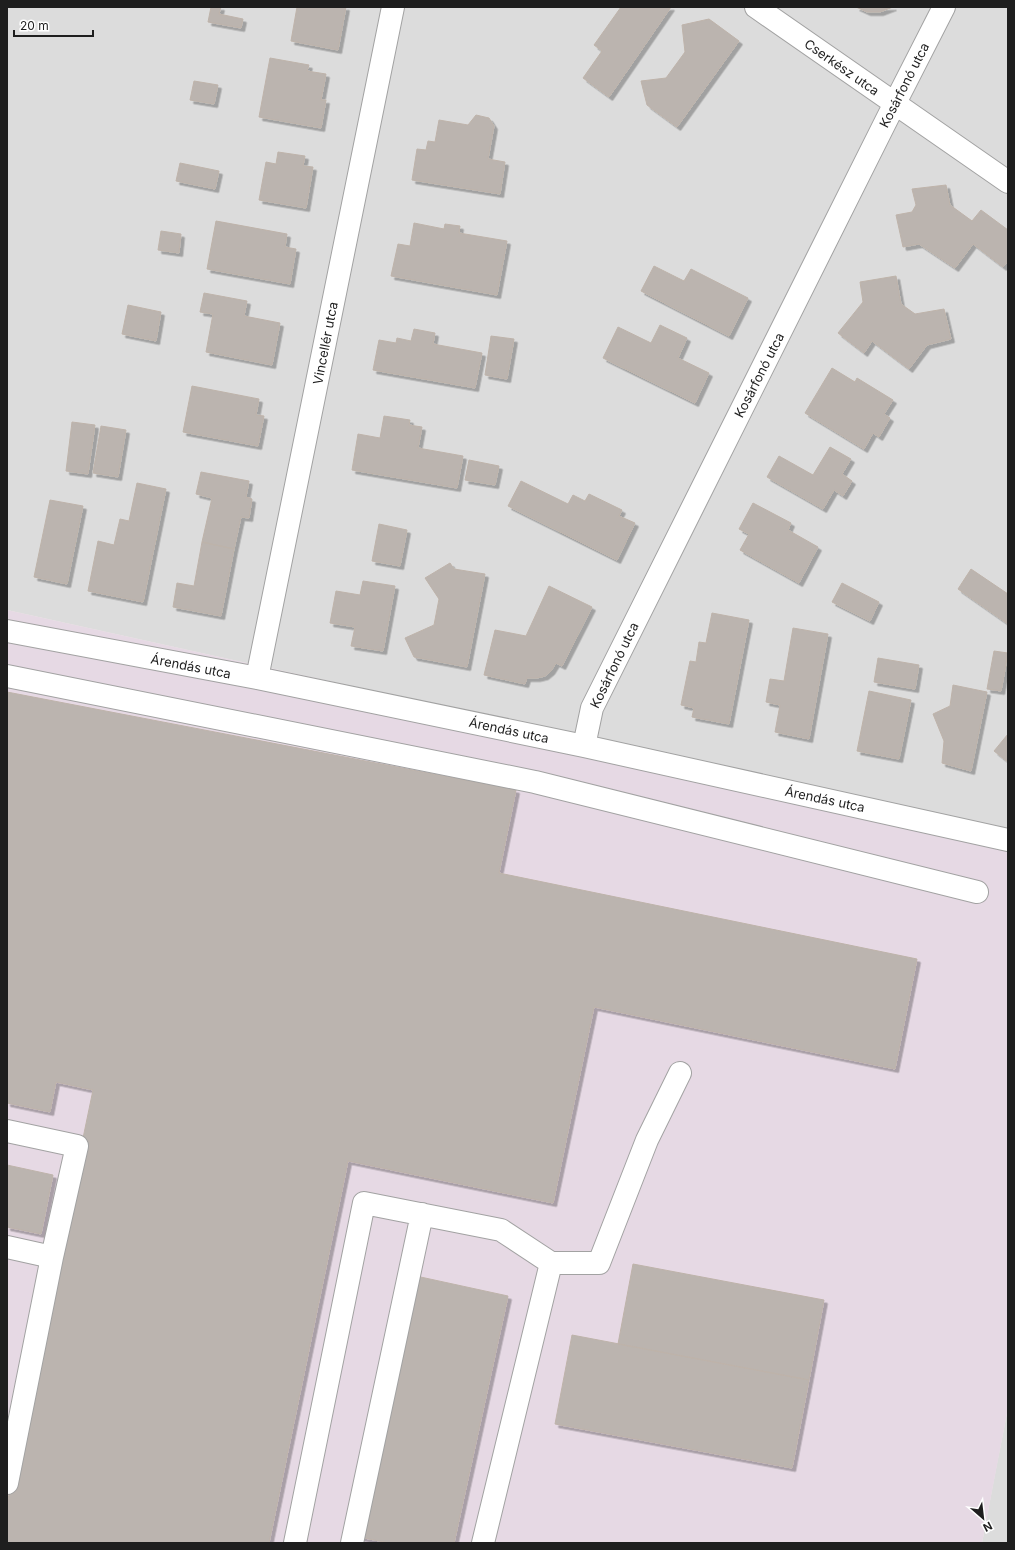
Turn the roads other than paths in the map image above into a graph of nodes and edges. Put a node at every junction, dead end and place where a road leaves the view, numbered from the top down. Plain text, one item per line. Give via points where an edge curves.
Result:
1 (393, 7) edge
2 (756, 7) edge
3 (944, 7) edge
4 (895, 103) junction
5 (1008, 182) edge
6 (7, 631) edge
7 (7, 676) edge
8 (257, 678) junction
9 (584, 746) junction
10 (1008, 840) edge
11 (977, 892) dead end
12 (680, 1073) dead end
13 (7, 1130) edge
14 (422, 1214) junction
15 (7, 1247) edge
16 (52, 1257) junction
17 (551, 1263) junction
18 (7, 1483) edge
19 (295, 1543) edge
20 (352, 1543) edge
21 (482, 1543) edge

1 - 8 street, Vincellér utca
2 - 4 street, Cserkész utca
3 - 4 street, Kosárfonó utca
4 - 5 street, Cserkész utca
4 - 9 street, Kosárfonó utca via 592,708
6 - 8 street, Árendás utca
7 - 11 street via 535,782
8 - 9 street, Árendás utca
9 - 10 street, Árendás utca
12 - 17 street via 647,1140 599,1263
13 - 16 street via 77,1146
14 - 17 street via 501,1230
14 - 19 street via 364,1203
14 - 20 street
15 - 16 street
16 - 18 street
17 - 21 street

